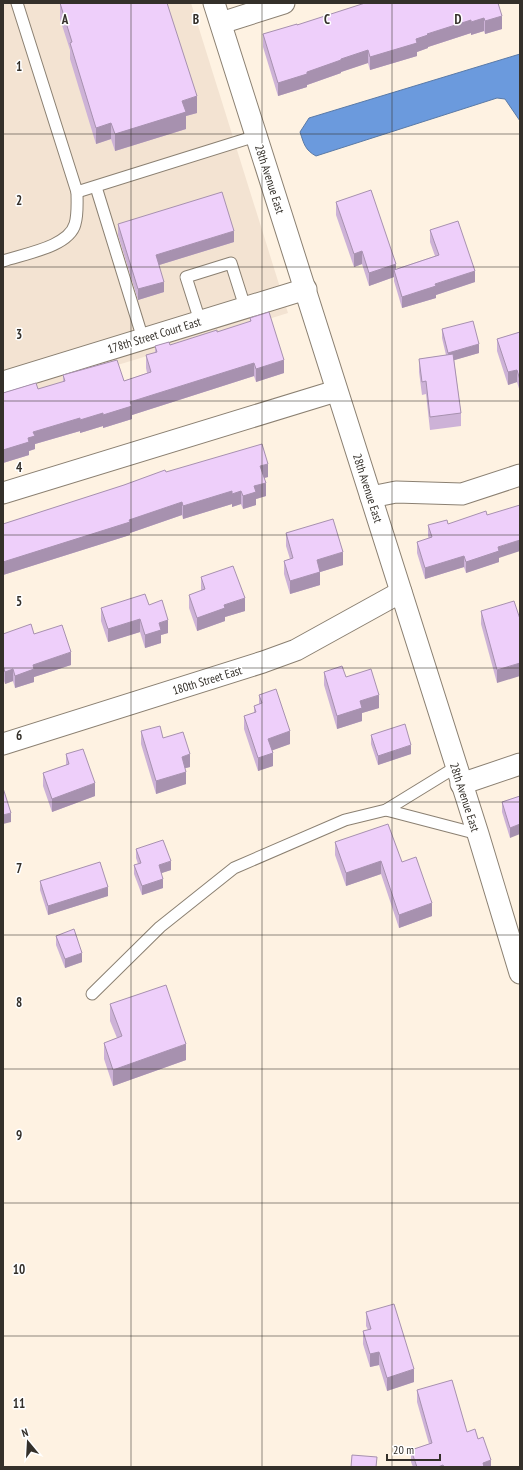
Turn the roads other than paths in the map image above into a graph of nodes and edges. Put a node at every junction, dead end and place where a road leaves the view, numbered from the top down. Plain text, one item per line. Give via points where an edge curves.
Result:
1 (17, 3) edge
2 (214, 3) edge
3 (284, 3) edge
4 (221, 23) junction
5 (256, 136) junction
6 (96, 186) junction
7 (77, 192) junction
8 (3, 261) edge
9 (306, 289) junction
10 (245, 307) junction
11 (200, 321) junction
12 (143, 339) junction
13 (3, 382) edge
14 (336, 391) junction
15 (520, 475) edge
16 (3, 494) edge
17 (371, 497) junction
18 (401, 592) junction
19 (3, 744) edge
20 (520, 764) edge
21 (458, 775) junction
22 (386, 810) junction
23 (478, 834) junction
24 (520, 973) edge
25 (92, 994) dead end

1 - 7 lane
2 - 4 street, 28th Avenue East
3 - 4 street
4 - 5 street, 28th Avenue East
5 - 6 lane
5 - 9 street, 28th Avenue East
6 - 7 lane
6 - 12 lane
7 - 8 lane via 76,223 65,238 56,244
9 - 10 street, 178th Street Court East
9 - 14 street, 28th Avenue East
10 - 11 street, 178th Street Court East
10 - 11 lane via 231,263 186,277
11 - 12 street, 178th Street Court East
12 - 13 street, 178th Street Court East
14 - 16 street
14 - 17 street, 28th Avenue East
15 - 17 street via 462,494 396,492
17 - 18 street, 28th Avenue East
18 - 19 street, 180th Street East via 296,650
18 - 21 street, 28th Avenue East
20 - 21 street
21 - 22 lane
21 - 23 street, 28th Avenue East
22 - 23 lane
22 - 25 lane via 345,820 234,868 160,927
23 - 24 street, 28th Avenue East

